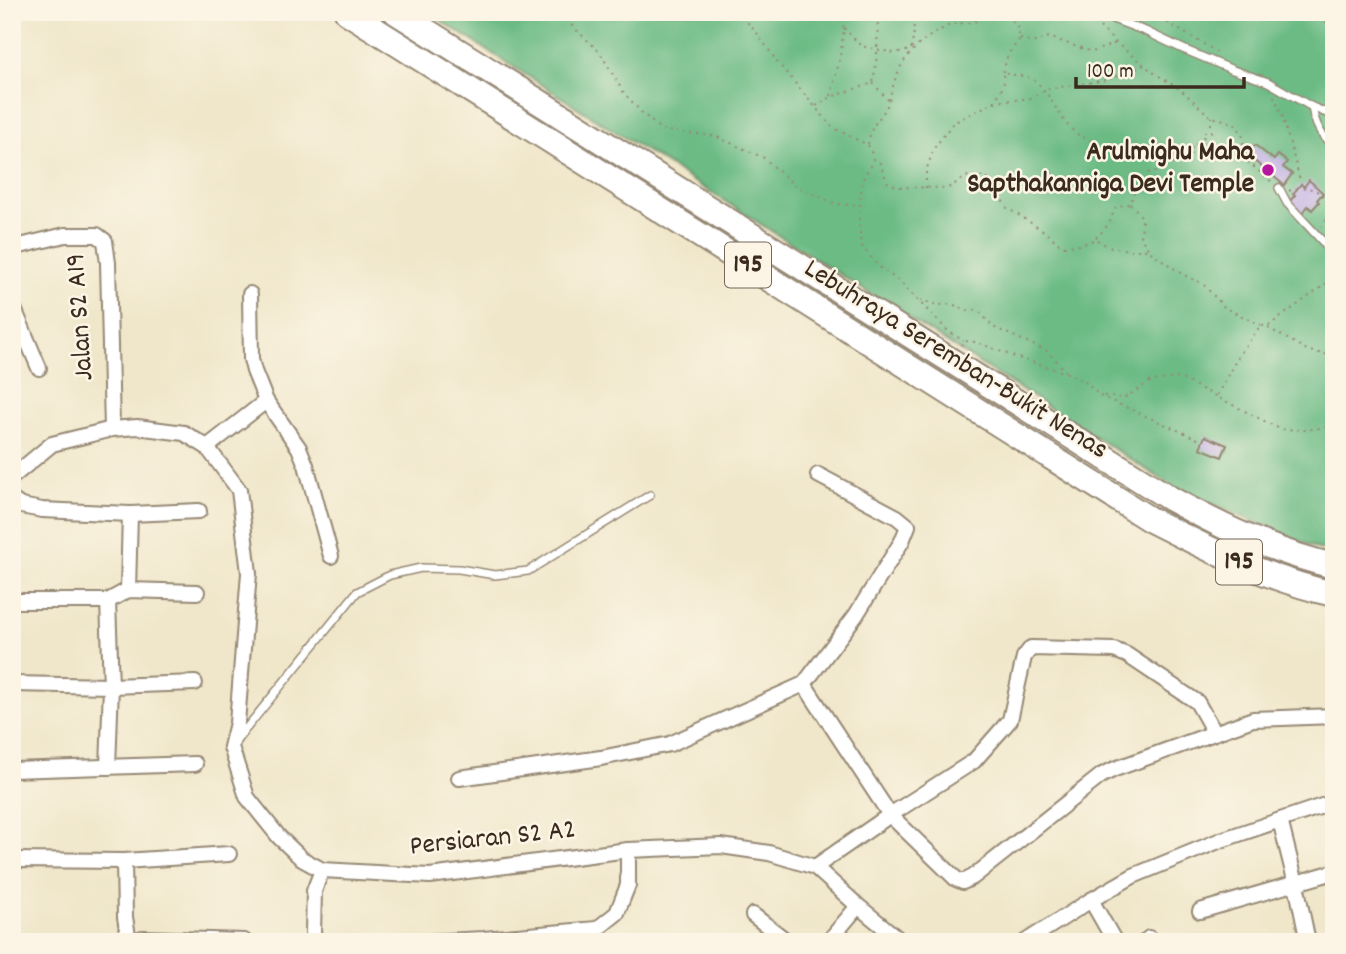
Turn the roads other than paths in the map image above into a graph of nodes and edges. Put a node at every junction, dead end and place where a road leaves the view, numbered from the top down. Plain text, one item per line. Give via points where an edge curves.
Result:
1 (347, 12) edge
2 (396, 12) edge
3 (1093, 16) edge
4 (1312, 107) junction
5 (1334, 116) edge
6 (1334, 147) edge
7 (1281, 192) road end
8 (12, 248) edge
9 (1334, 265) edge
10 (250, 294) dead end
11 (12, 304) edge
12 (39, 368) dead end
13 (266, 401) junction
14 (112, 429) junction
15 (207, 447) junction
16 (818, 475) dead end
17 (12, 477) edge
18 (650, 495) dead end
19 (12, 500) edge
20 (199, 512) dead end
21 (130, 514) junction
22 (331, 556) dead end
23 (1332, 565) edge
24 (128, 590) junction
25 (197, 592) dead end
26 (1334, 594) edge
27 (12, 601) edge
28 (108, 601) junction
29 (195, 682) dead end
30 (12, 684) edge
31 (804, 684) junction
32 (111, 685) junction
33 (1334, 716) edge
34 (1214, 732) junction
35 (231, 747) junction
36 (195, 764) dead end
37 (108, 767) junction
38 (12, 770) edge
39 (459, 778) dead end
40 (1334, 803) edge
41 (890, 816) junction
42 (1280, 820) junction
43 (628, 850) junction
44 (229, 854) dead end
45 (12, 860) edge
46 (124, 861) junction
47 (815, 867) junction
48 (322, 870) junction
49 (1334, 872) edge
50 (1296, 884) junction
51 (1091, 900) junction
52 (858, 906) junction
53 (1200, 911) dead end
54 (753, 915) dead end
55 (484, 940) edge
56 (244, 941) edge
57 (131, 942) edge
58 (317, 942) edge
59 (426, 942) edge
60 (788, 942) edge
61 (828, 942) edge
62 (902, 942) edge
63 (1025, 942) edge
64 (1115, 942) edge
65 (1308, 942) edge

1 - 26 highway, Lebuhraya Seremban-Bukit Nenas / 195 via 1149,519 1272,575
2 - 23 highway, Lebuhraya Seremban-Bukit Nenas / 195 via 1171,499 1255,542
3 - 4 lane via 1145,31 1268,82
4 - 5 lane
4 - 6 lane via 1324,138
7 - 9 lane via 1325,244
8 - 14 street, Jalan S2 A19 via 65,235 97,235 105,241
10 - 13 street via 251,359
11 - 12 street
13 - 15 street
13 - 22 street via 299,448
14 - 15 street via 184,433
14 - 17 street via 52,443
15 - 35 street via 239,490 249,573
16 - 31 street via 908,526 856,615
18 - 35 lane via 528,571 495,575 421,568 390,575 357,592
19 - 21 street via 31,509
20 - 21 street
21 - 24 street
24 - 25 street
24 - 28 street
27 - 28 street
28 - 32 street
29 - 32 street
30 - 32 street
31 - 39 street via 670,744
31 - 41 street
32 - 37 street
33 - 34 street via 1253,719
34 - 41 street via 1102,775 963,881
34 - 41 street via 1197,702 1127,655 1114,650 1031,648 1024,657 1010,720 974,761
35 - 48 street via 247,797 279,837
36 - 37 street
37 - 38 street
40 - 42 street
41 - 47 street
42 - 50 street
42 - 51 street via 1133,876
43 - 47 street, Persiaran S2 A2 via 721,846 769,853
43 - 48 street, Persiaran S2 A2 via 430,876
43 - 55 street via 628,884 617,913 597,929
44 - 46 street
45 - 46 street
46 - 57 street via 125,917
47 - 52 street, Persiaran S2 A2
48 - 58 street via 314,891
49 - 50 street
50 - 53 street
50 - 65 street
51 - 63 street
51 - 64 street
52 - 61 street
52 - 62 street, Persiaran S2 A2
54 - 60 street
55 - 59 street
56 - 57 street via 142,938

